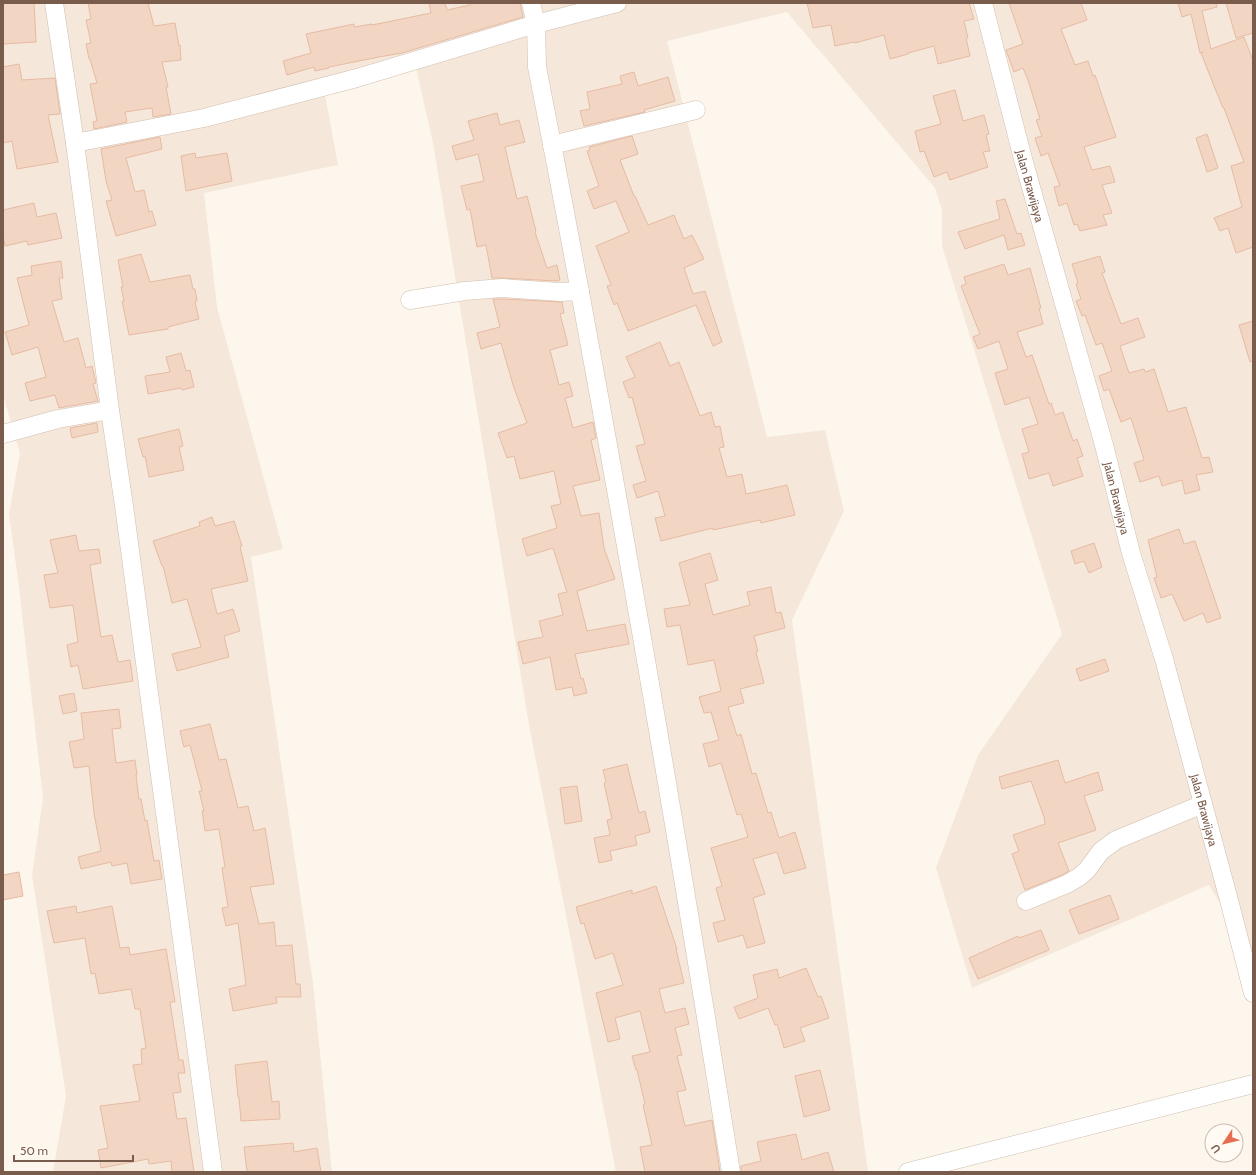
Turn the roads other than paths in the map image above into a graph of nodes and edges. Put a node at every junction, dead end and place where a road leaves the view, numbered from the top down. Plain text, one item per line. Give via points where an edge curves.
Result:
1 (54, 3) edge
2 (531, 3) edge
3 (617, 3) edge
4 (983, 3) edge
5 (536, 24) junction
6 (696, 110) dead end
7 (75, 143) junction
8 (552, 145) junction
9 (580, 291) junction
10 (410, 300) dead end
11 (110, 410) junction
12 (3, 434) edge
13 (1203, 804) junction
14 (1026, 901) dead end
15 (1253, 993) edge
16 (1253, 1084) edge
17 (213, 1172) edge
18 (731, 1172) edge
19 (908, 1172) edge

1 - 7 street
2 - 5 street
3 - 5 street
4 - 13 street, Jalan Brawijaya via 1023,159 1104,445 1130,553 1164,659
5 - 7 street via 357,78 235,110
5 - 8 street via 537,68
6 - 8 street
7 - 11 street
8 - 9 street
9 - 10 street via 502,288
9 - 18 street via 651,688
11 - 12 street via 58,419
11 - 17 street
13 - 14 street via 1116,840 1101,851 1079,878
13 - 15 street, Jalan Brawijaya
16 - 19 street

